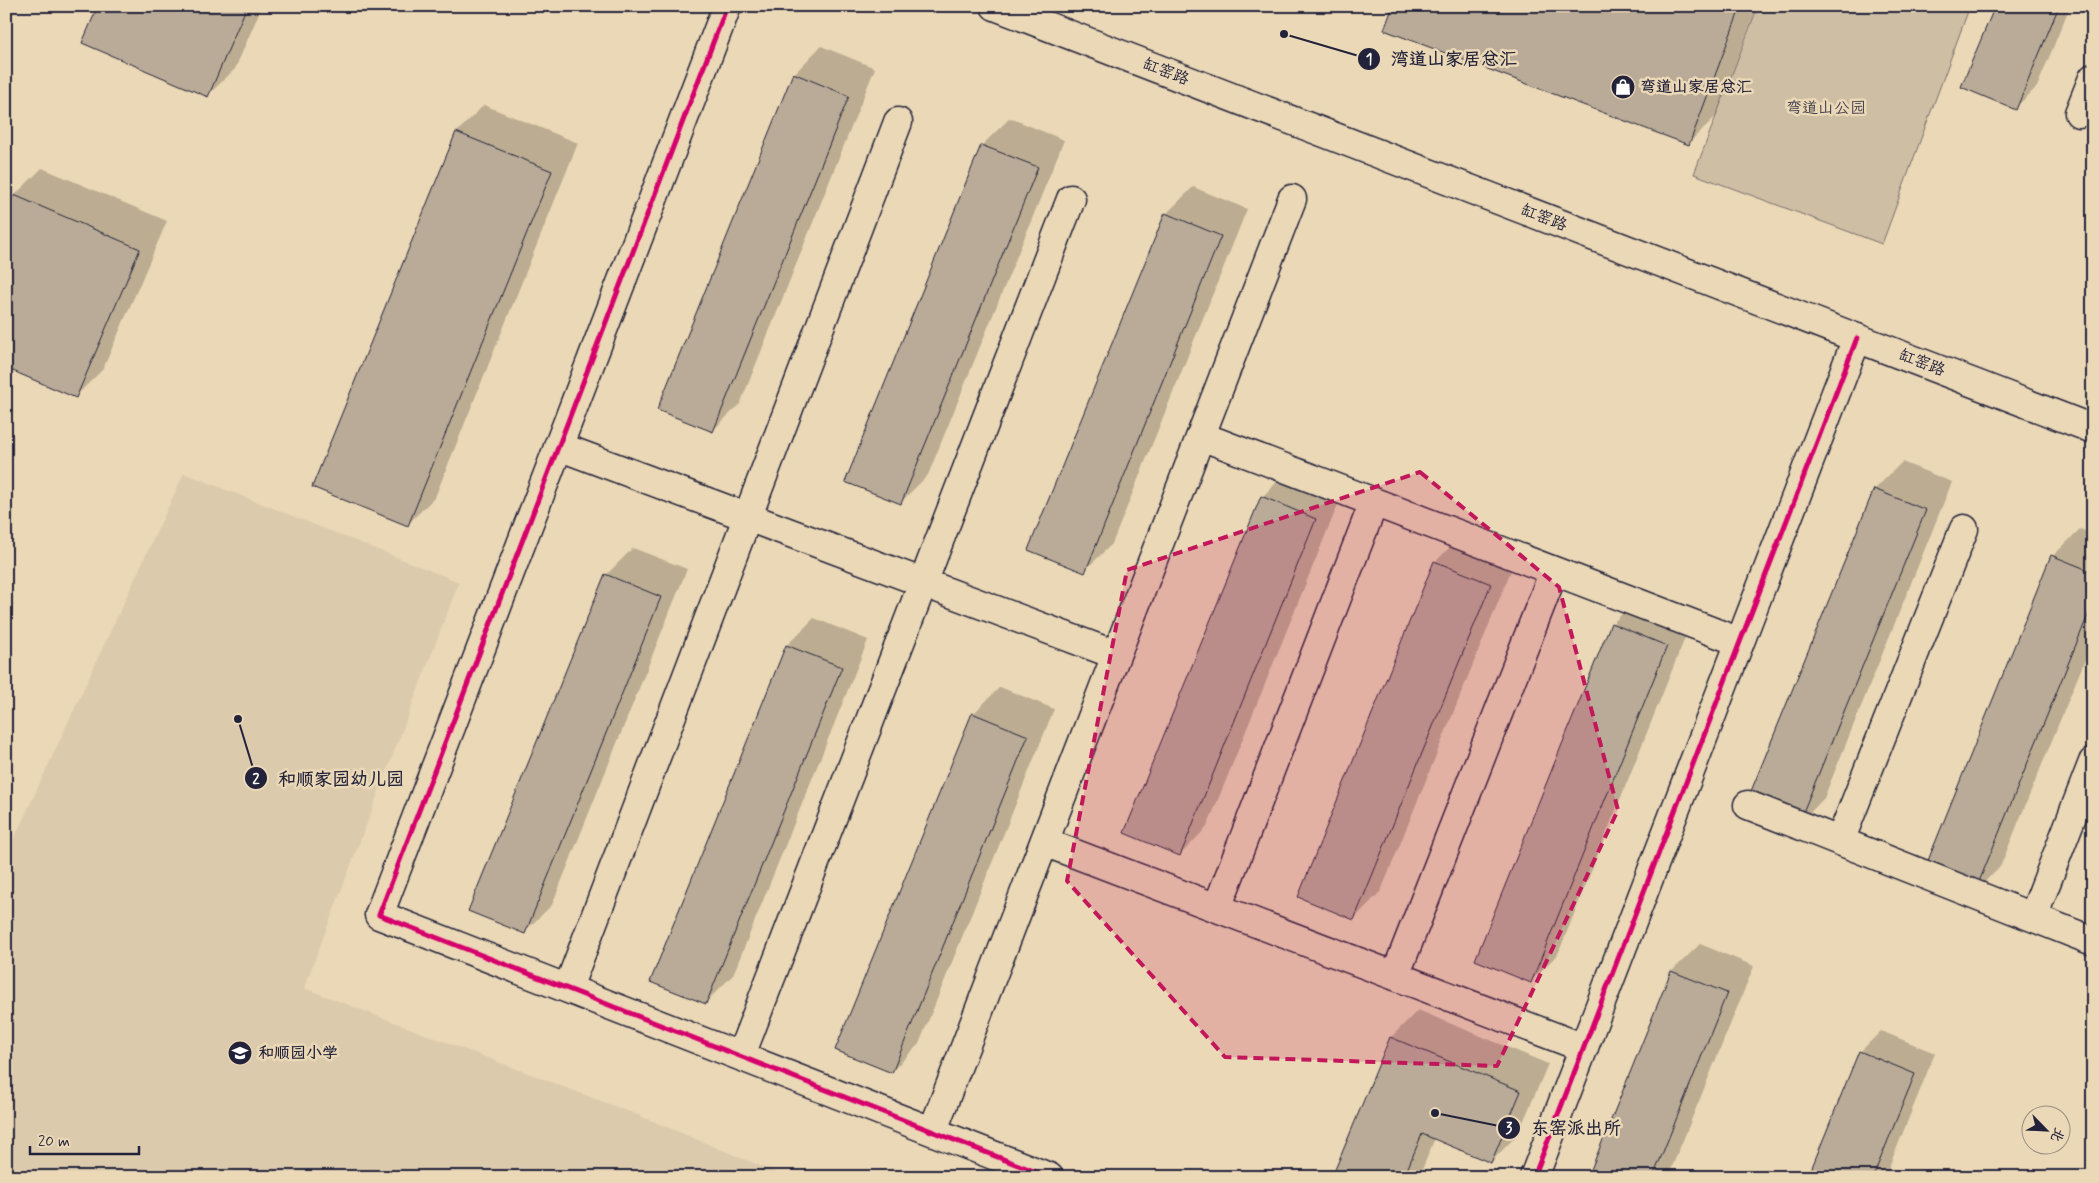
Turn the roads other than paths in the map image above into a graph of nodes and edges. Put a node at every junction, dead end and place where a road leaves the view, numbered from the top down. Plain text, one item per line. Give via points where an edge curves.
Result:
1 (727, 6) edge
2 (995, 6) edge
3 (2093, 78) edge
4 (2079, 113) dead end
5 (898, 122) dead end
6 (1071, 199) dead end
7 (1292, 199) dead end
8 (1857, 338) junction
9 (2093, 429) edge
10 (1201, 436) junction
11 (558, 446) junction
12 (1374, 502) junction
13 (748, 517) junction
14 (1964, 529) dead end
15 (1554, 571) junction
16 (923, 582) junction
17 (1740, 642) junction
18 (1116, 655) junction
19 (2093, 762) edge
20 (1748, 805) dead end
21 (1840, 841) junction
22 (1044, 842) junction
23 (1217, 908) junction
24 (2033, 917) junction
25 (2093, 941) edge
26 (1395, 976) junction
27 (568, 988) junction
28 (1584, 1048) junction
29 (741, 1055) junction
30 (934, 1130) junction
31 (1049, 1177) edge
32 (1534, 1177) edge

1 - 11 street
2 - 8 street, 缸窑路
3 - 4 street
5 - 13 street
6 - 16 street
7 - 10 street
8 - 9 street, 缸窑路
8 - 17 street
10 - 12 street
10 - 18 street
11 - 13 street
11 - 27 street via 379,914
12 - 15 street
12 - 23 street
13 - 16 street
13 - 27 street
14 - 21 street
15 - 17 street
15 - 26 street
16 - 18 street
16 - 29 street
17 - 28 street
18 - 22 street
19 - 24 street
20 - 21 street
21 - 24 street
22 - 23 street
22 - 30 street
23 - 26 street
24 - 25 street
26 - 28 street
27 - 29 street
28 - 32 street
29 - 30 street
30 - 31 street

